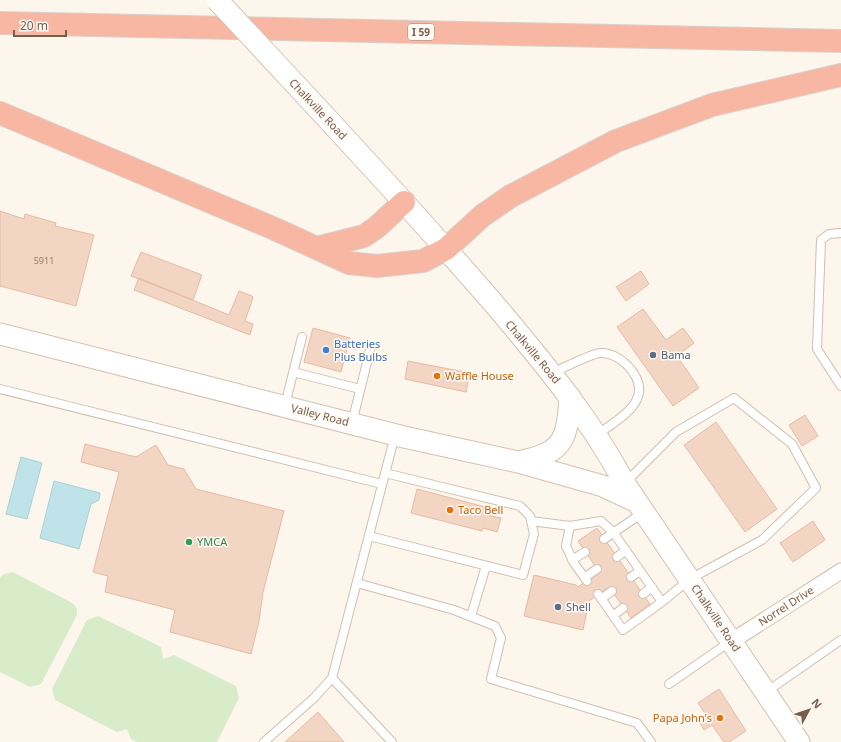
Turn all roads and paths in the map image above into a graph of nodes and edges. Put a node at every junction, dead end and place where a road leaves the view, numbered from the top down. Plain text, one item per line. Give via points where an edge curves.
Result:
1 (217, 0) edge
2 (0, 23) edge
3 (841, 41) edge
4 (841, 75) edge
5 (0, 113) edge
6 (404, 202) junction
7 (841, 233) edge
8 (317, 248) junction
9 (446, 249) junction
10 (0, 334) edge
11 (302, 337) dead end
12 (370, 350) dead end
13 (293, 372) junction
14 (552, 373) junction
15 (841, 386) edge
16 (0, 389) edge
17 (360, 389) junction
18 (570, 397) junction
19 (285, 406) junction
20 (352, 424) junction
21 (395, 434) junction
22 (596, 436) junction
23 (518, 462) junction
24 (385, 473) junction
25 (382, 484) junction
26 (625, 484) junction
27 (641, 507) junction
28 (531, 521) junction
29 (570, 526) junction
30 (614, 532) junction
31 (369, 536) junction
32 (604, 539) dead end
33 (626, 550) junction
34 (585, 552) dead end
35 (617, 557) dead end
36 (572, 560) junction
37 (486, 566) junction
38 (597, 569) dead end
39 (640, 571) junction
40 (841, 571) edge
41 (631, 577) dead end
42 (690, 579) junction
43 (357, 583) junction
44 (652, 587) junction
45 (612, 591) dead end
46 (643, 594) dead end
47 (662, 602) junction
48 (623, 608) dead end
49 (472, 616) junction
50 (613, 616) junction
51 (841, 640) edge
52 (732, 641) junction
53 (332, 678) junction
54 (669, 684) dead end
55 (765, 692) junction
56 (264, 742) edge
57 (392, 742) edge
58 (651, 742) edge
59 (799, 742) edge

1 - 6 main road, Chalkville Road, bridge
2 - 3 highway, I 59
4 - 9 highway via 712,105 616,141 511,196 482,216
5 - 8 highway
6 - 8 highway via 364,236
6 - 9 main road, Chalkville Road
7 - 15 lane via 829,234 821,240 817,349
8 - 9 highway via 349,263 377,266 423,261
9 - 14 main road, Chalkville Road
10 - 19 main road, Valley Road
11 - 13 lane
12 - 17 lane
13 - 17 lane
13 - 19 lane
14 - 18 main road, Chalkville Road
14 - 22 lane via 600,352 622,360 634,372 639,385 638,399 631,409
16 - 25 lane
17 - 20 lane
18 - 22 main road, Chalkville Road
18 - 23 main road via 563,440 556,448 545,454
19 - 20 main road, Valley Road
20 - 21 main road, Valley Road
21 - 23 main road, Valley Road
21 - 24 lane
22 - 26 main road, Chalkville Road
23 - 27 main road, Valley Road via 603,486
24 - 25 lane
24 - 28 lane via 520,506 530,516
25 - 31 lane
26 - 27 main road, Chalkville Road
26 - 42 lane via 676,432 734,398 792,444 816,488 762,540
27 - 30 lane
27 - 42 main road, Chalkville Road
28 - 29 lane
28 - 37 lane via 534,534 523,575
29 - 30 lane via 601,521
29 - 36 lane via 566,546
30 - 32 lane
30 - 33 lane
31 - 37 lane
31 - 43 lane
33 - 35 lane
33 - 39 lane
34 - 36 lane
36 - 38 lane via 586,579
37 - 49 lane
39 - 41 lane
39 - 44 lane
40 - 52 street, Norrel Drive
42 - 47 lane
42 - 52 main road, Chalkville Road
43 - 49 lane
43 - 53 lane
44 - 46 lane
44 - 47 lane
45 - 50 lane via 599,597
47 - 50 lane via 623,630
48 - 50 lane
49 - 58 lane via 495,626 501,638 491,679 637,723
51 - 55 lane
52 - 54 lane
52 - 55 main road, Chalkville Road
53 - 56 lane via 314,698
53 - 57 lane
55 - 59 main road, Chalkville Road

